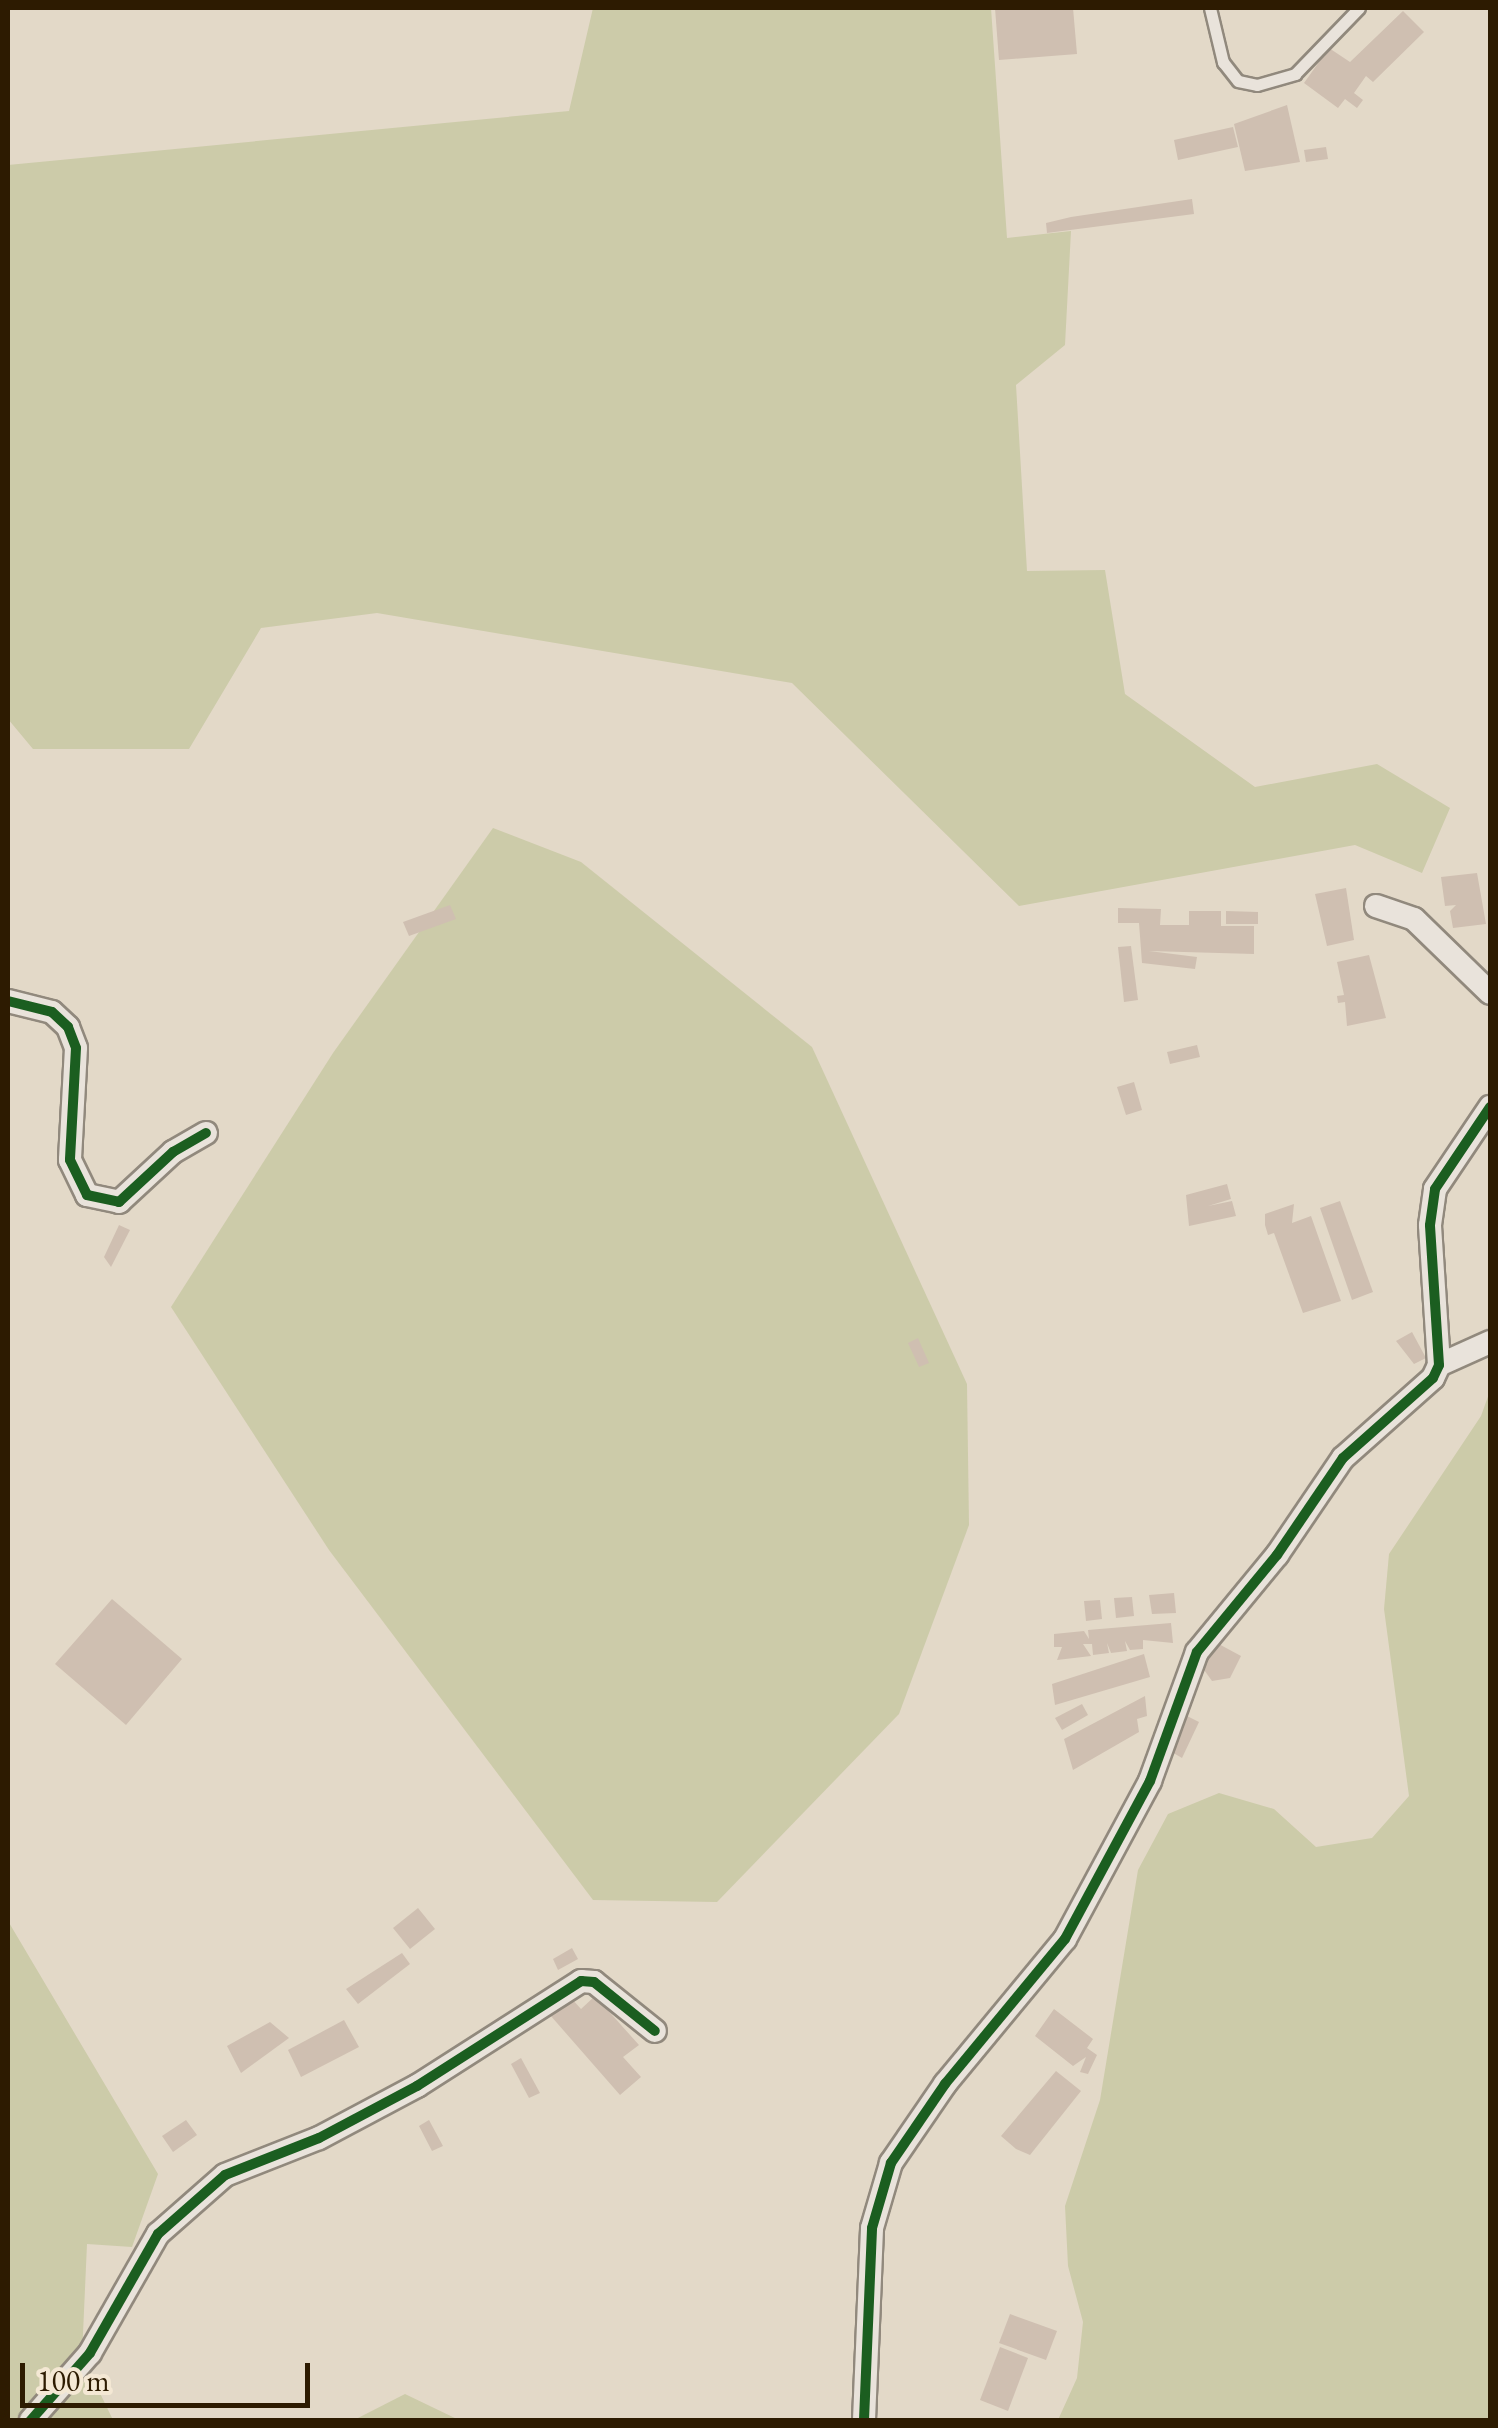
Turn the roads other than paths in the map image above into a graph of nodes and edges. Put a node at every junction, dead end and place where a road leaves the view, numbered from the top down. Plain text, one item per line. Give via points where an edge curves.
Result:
1 (1210, 8) edge
2 (1359, 8) edge
3 (1376, 906) dead end
4 (1490, 993) edge
5 (8, 1001) edge
6 (1490, 1107) edge
7 (206, 1132) dead end
8 (1490, 1342) edge
9 (1439, 1365) junction
10 (654, 2032) dead end
11 (32, 2420) edge
12 (864, 2420) edge

1 - 2 lane via 1222,62 1238,81 1257,85 1294,74
3 - 4 street via 1414,920
5 - 7 street via 52,1012 68,1028 76,1048 70,1160 87,1195 119,1202 173,1152
6 - 9 street via 1435,1189 1430,1225
8 - 9 street
9 - 12 street via 1343,1458 1197,1652 1142,1798 1065,1940 945,2084 890,2163 872,2228
10 - 11 street via 610,1993 580,1981 416,2086 319,2138 225,2175 158,2234 90,2354

